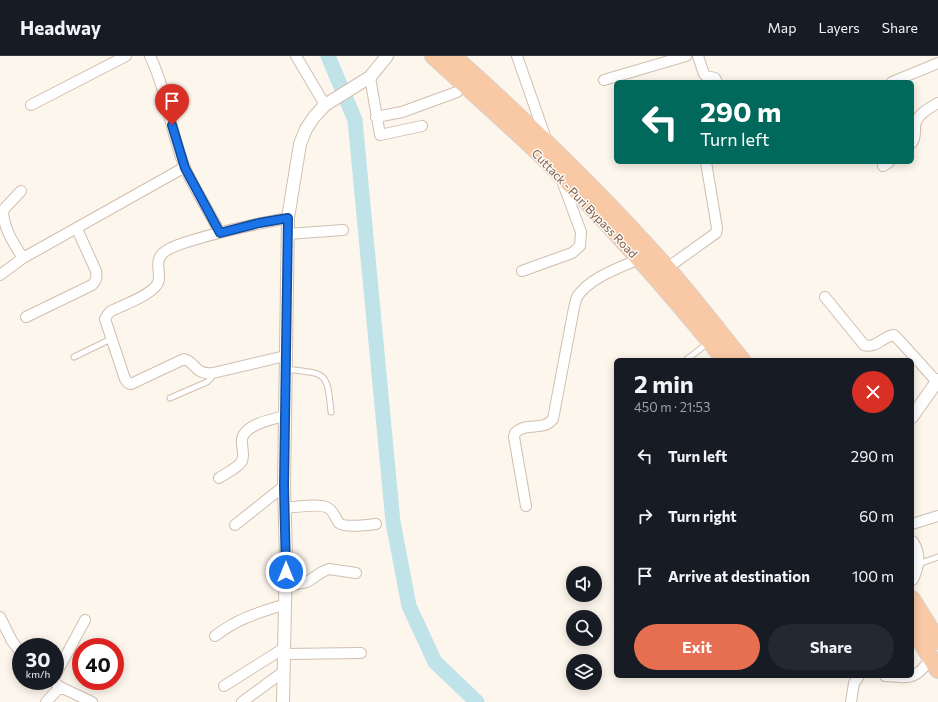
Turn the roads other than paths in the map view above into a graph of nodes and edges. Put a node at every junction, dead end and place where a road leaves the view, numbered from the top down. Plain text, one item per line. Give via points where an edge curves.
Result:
1 (126, 56) edge
2 (150, 56) edge
3 (296, 56) edge
4 (387, 56) edge
5 (433, 56) edge
6 (454, 56) edge
7 (516, 56) edge
8 (686, 56) edge
9 (698, 56) edge
10 (659, 60) edge
11 (938, 63) edge
12 (366, 80) junction
13 (604, 80) dead end
14 (716, 80) edge
15 (897, 80) edge
16 (457, 92) dead end
17 (327, 103) junction
18 (938, 103) edge
19 (31, 105) dead end
20 (376, 117) junction
21 (422, 126) dead end
22 (914, 138) edge
23 (547, 142) junction
24 (706, 164) edge
25 (185, 168) junction
26 (560, 174) junction
27 (21, 191) dead end
28 (288, 218) junction
29 (78, 229) junction
30 (343, 230) dead end
31 (220, 233) junction
32 (288, 234) junction
33 (23, 258) junction
34 (639, 259) junction
35 (667, 268) junction
36 (522, 271) dead end
37 (0, 275) edge
38 (825, 297) dead end
39 (26, 317) dead end
40 (111, 339) junction
41 (710, 341) junction
42 (74, 356) dead end
43 (285, 356) junction
44 (689, 358) edge
45 (723, 358) edge
46 (740, 358) edge
47 (285, 369) junction
48 (213, 372) junction
49 (938, 381) edge
50 (170, 398) dead end
51 (331, 412) dead end
52 (914, 414) edge
53 (285, 416) junction
54 (219, 478) dead end
55 (284, 486) junction
56 (526, 506) dead end
57 (285, 508) junction
58 (938, 516) edge
59 (914, 523) edge
60 (376, 524) dead end
61 (235, 526) dead end
62 (914, 547) edge
63 (938, 556) edge
64 (918, 564) junction
65 (356, 573) dead end
66 (914, 574) edge
67 (286, 586) junction
68 (914, 602) edge
69 (286, 604) junction
70 (0, 617) edge
71 (85, 620) dead end
72 (914, 630) edge
73 (215, 636) dead end
74 (12, 641) edge
75 (938, 641) edge
76 (284, 651) junction
77 (361, 653) dead end
78 (64, 659) edge
79 (934, 664) edge
80 (283, 672) junction
81 (914, 676) edge
82 (858, 678) edge
83 (224, 686) dead end
84 (64, 688) edge
85 (53, 690) edge
86 (46, 702) edge
87 (92, 702) edge
88 (242, 702) edge
89 (283, 702) edge
90 (851, 702) edge

1 - 19 street
2 - 25 street via 158,73
3 - 17 street
4 - 12 street
5 - 26 highway, Cuttack - Puri Bypass Road
6 - 23 highway, Cuttack - Puri Bypass Road
7 - 23 street
8 - 10 street
9 - 14 street via 704,74
10 - 13 street
11 - 15 street
12 - 17 street
12 - 20 street
16 - 20 street via 402,112
17 - 28 street via 310,123 300,144
18 - 22 street via 918,116 915,121
20 - 21 street via 380,135
23 - 35 highway, Cuttack - Puri Bypass Road
24 - 35 street via 716,233
25 - 29 street
25 - 31 street
26 - 34 highway, Cuttack - Puri Bypass Road
26 - 36 street via 581,232 580,246 572,253
27 - 33 street via 3,210 3,217
28 - 31 street
28 - 32 street
29 - 33 street
29 - 39 street via 96,271 96,281
30 - 32 street
31 - 40 street via 184,243 163,253 159,258 157,285 151,292 111,311 106,316
32 - 43 street
33 - 37 street
34 - 41 highway, Cuttack - Puri Bypass Road
34 - 56 street via 595,280 585,287 577,298 553,419 544,426 524,427 515,433
35 - 46 highway, Cuttack - Puri Bypass Road
38 - 49 street via 864,345 868,347 894,336
40 - 42 lane
40 - 48 street via 128,383 184,360 204,373
41 - 44 lane
41 - 45 highway, Cuttack - Puri Bypass Road
43 - 47 street
43 - 48 street
47 - 51 lane via 320,374 327,381
47 - 53 street
48 - 50 lane via 207,382
49 - 52 street
53 - 54 street via 247,431 242,439 242,460 239,465
53 - 55 street
55 - 57 street
55 - 61 street
57 - 60 street via 320,505 328,507 345,526
57 - 67 street
58 - 59 street
62 - 64 street
63 - 64 lane
64 - 66 street
65 - 67 street via 329,569 307,582
67 - 69 street
68 - 75 highway
69 - 73 street via 235,622
69 - 76 street
70 - 74 street
71 - 78 street
72 - 79 highway
76 - 77 street
76 - 80 street
76 - 83 street
79 - 81 street
80 - 88 street
80 - 89 street
82 - 90 street via 854,683
84 - 87 street
85 - 86 street

